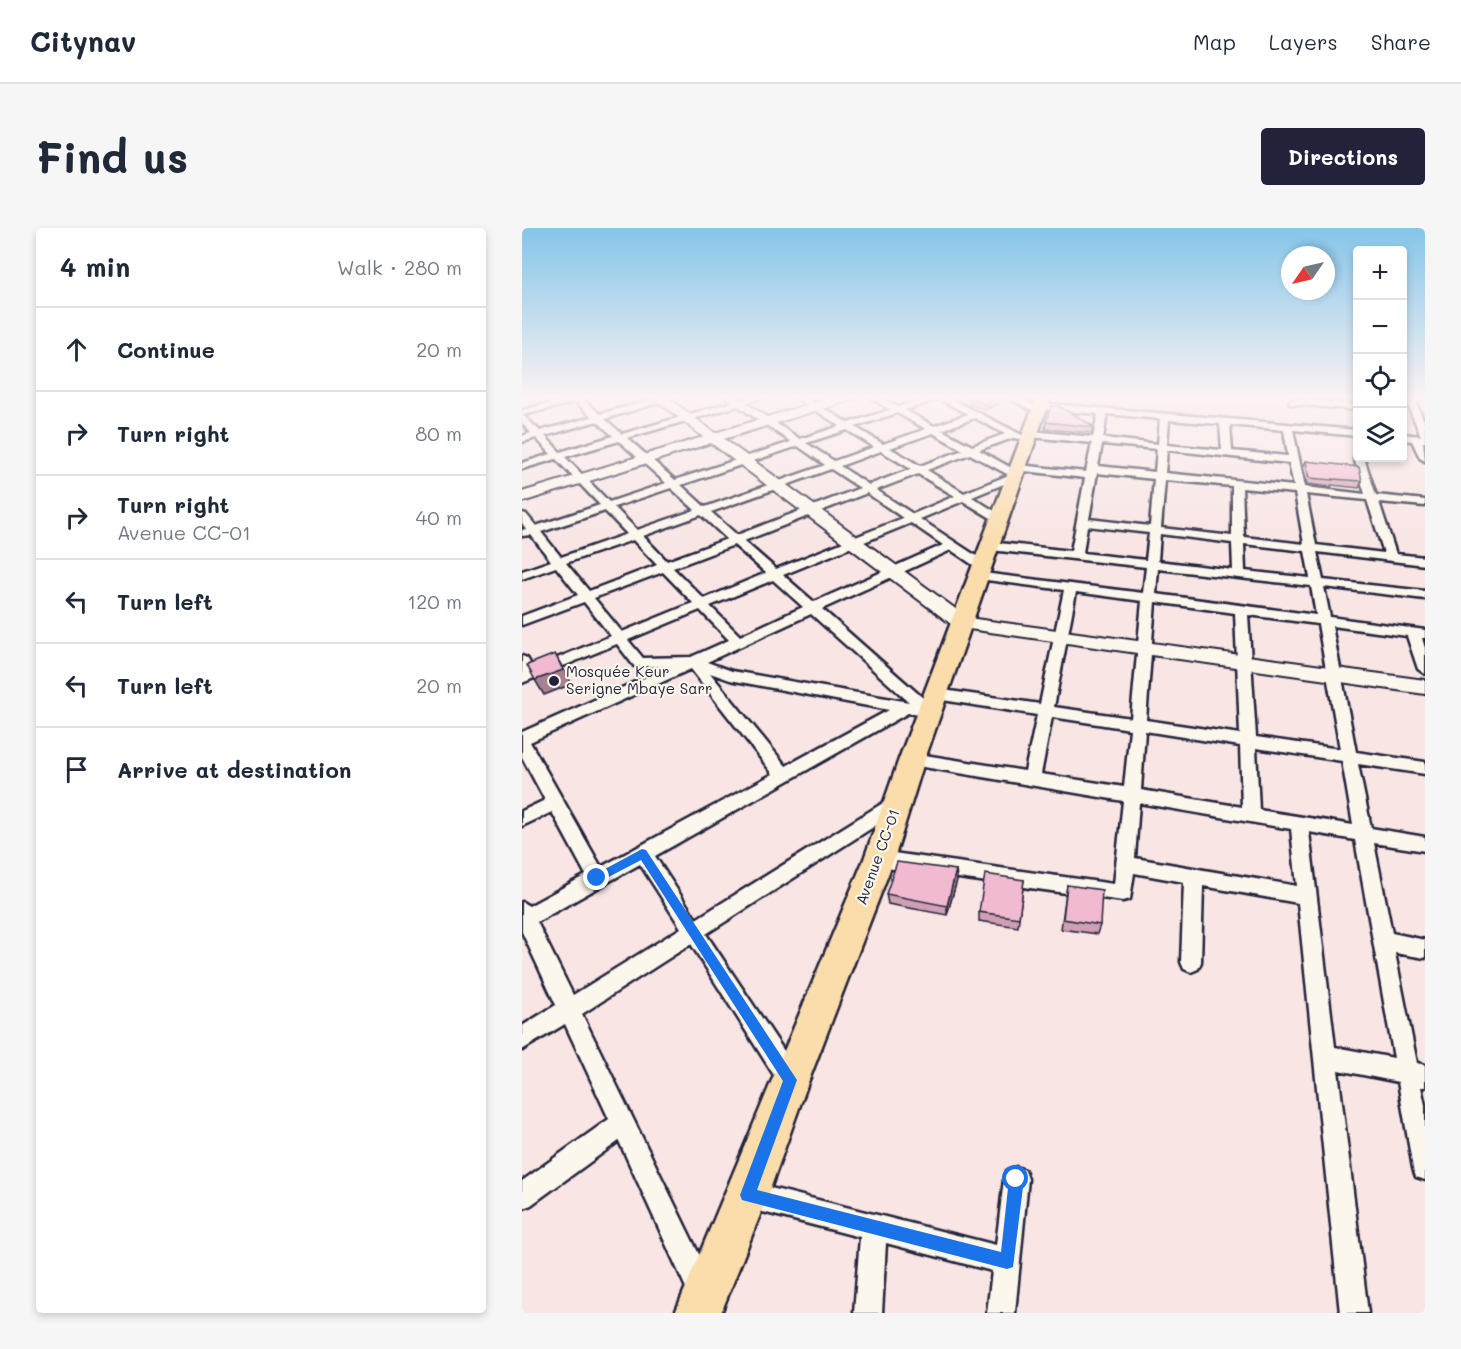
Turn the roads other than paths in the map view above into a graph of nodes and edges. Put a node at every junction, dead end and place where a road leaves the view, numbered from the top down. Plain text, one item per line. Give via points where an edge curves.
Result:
1 (550, 447) edge
2 (587, 447) edge
3 (630, 447) edge
4 (687, 447) edge
5 (725, 447) edge
6 (788, 447) edge
7 (804, 447) edge
8 (886, 447) edge
9 (964, 447) edge
10 (982, 447) edge
11 (982, 447) edge
12 (1015, 447) edge
13 (1024, 447) edge
14 (1051, 447) edge
15 (1097, 447) edge
16 (1160, 447) edge
17 (1163, 447) junction
18 (1227, 447) edge
19 (1294, 447) edge
20 (882, 448) junction
21 (970, 450) junction
22 (1227, 453) junction
23 (558, 455) junction
24 (645, 460) junction
25 (1294, 460) junction
26 (744, 461) junction
27 (1360, 462) edge
28 (832, 465) junction
29 (522, 466) edge
30 (918, 470) junction
31 (1091, 472) junction
32 (1160, 476) junction
33 (581, 479) junction
34 (673, 484) junction
35 (1237, 484) junction
36 (776, 485) junction
37 (868, 489) junction
38 (1300, 490) junction
39 (522, 497) edge
40 (963, 497) junction
41 (1371, 498) junction
42 (1425, 503) edge
43 (607, 506) junction
44 (703, 511) junction
45 (811, 511) junction
46 (522, 516) edge
47 (911, 518) junction
48 (1082, 522) junction
49 (1155, 530) junction
50 (528, 532) edge
51 (635, 535) junction
52 (735, 540) junction
53 (1238, 540) junction
54 (853, 542) junction
55 (953, 545) junction
56 (1311, 548) junction
57 (988, 552) junction
58 (1076, 556) junction
59 (1391, 557) junction
60 (1425, 561) edge
61 (558, 562) junction
62 (1152, 564) junction
63 (665, 566) junction
64 (893, 572) junction
65 (774, 574) junction
66 (1239, 574) junction
67 (522, 575) edge
68 (1317, 583) junction
69 (1071, 587) junction
70 (1425, 595) edge
71 (586, 596) junction
72 (1149, 598) junction
73 (702, 604) junction
74 (813, 608) junction
75 (1241, 610) junction
76 (522, 621) edge
77 (1324, 621) junction
78 (962, 623) junction
79 (1419, 634) edge
80 (1061, 637) junction
81 (619, 638) junction
82 (738, 642) junction
83 (1145, 648) junction
84 (522, 661) edge
85 (693, 662) junction
86 (1247, 662) junction
87 (1425, 669) edge
88 (1334, 674) junction
89 (526, 676) edge
90 (1425, 687) edge
91 (924, 704) junction
92 (1046, 711) junction
93 (1138, 725) junction
94 (522, 741) edge
95 (1246, 741) junction
96 (1349, 757) junction
97 (912, 759) junction
98 (1425, 768) edge
99 (783, 775) junction
100 (1032, 779) junction
101 (1131, 795) junction
102 (555, 803) junction
103 (897, 803) junction
104 (1251, 815) junction
105 (522, 819) edge
106 (1299, 823) junction
107 (1363, 834) junction
108 (1425, 844) edge
109 (642, 853) junction
110 (879, 859) junction
111 (1125, 864) junction
112 (1194, 876) junction
113 (597, 878) junction
114 (1307, 896) junction
115 (523, 916) edge
116 (692, 932) junction
117 (1383, 941) junction
118 (1425, 949) edge
119 (1191, 962) dead end
120 (568, 1010) junction
121 (522, 1039) edge
122 (1325, 1056) junction
123 (1416, 1075) edge
124 (790, 1080) junction
125 (622, 1124) junction
126 (1425, 1168) edge
127 (1016, 1179) dead end
128 (747, 1195) junction
129 (522, 1196) edge
130 (874, 1227) junction
131 (1007, 1261) junction
132 (701, 1305) edge
133 (868, 1313) edge
134 (1001, 1313) edge
135 (1354, 1313) edge

1 - 23 street
2 - 23 street
3 - 24 street
4 - 24 street
5 - 26 street
6 - 26 street
7 - 28 street
8 - 20 street
9 - 21 street
10 - 21 street
11 - 21 street
12 - 40 street
13 - 57 main road, Avenue CC-01
14 - 31 street
15 - 31 street
16 - 17 street
17 - 22 street
17 - 32 street
18 - 22 street
19 - 25 street
20 - 28 street
20 - 30 street
21 - 30 street
22 - 25 street
23 - 29 street
23 - 33 street
24 - 33 street
24 - 34 street
25 - 38 street
26 - 34 street
26 - 36 street
27 - 41 street
28 - 36 street
28 - 37 street
30 - 37 street
30 - 40 street
31 - 32 street
31 - 48 street
32 - 35 street
32 - 49 street
33 - 39 street
33 - 43 street
34 - 43 street
34 - 44 street
35 - 38 street
35 - 53 street
36 - 44 street
36 - 45 street
37 - 45 street
37 - 47 street
38 - 41 street
38 - 56 street
40 - 47 street
40 - 57 street
41 - 42 street
41 - 59 street
43 - 50 street
43 - 51 street
44 - 51 street
44 - 52 street
45 - 52 street
45 - 54 street
46 - 50 street
47 - 54 street
47 - 55 street
48 - 49 street
48 - 58 street
49 - 53 street
49 - 62 street
50 - 61 street
51 - 61 street
51 - 63 street
52 - 63 street
52 - 65 street
53 - 56 street
53 - 66 street
54 - 64 street
54 - 65 street
55 - 57 street
55 - 64 street
56 - 59 street
56 - 68 street
57 - 58 street
57 - 69 street
57 - 78 main road, Avenue CC-01
58 - 62 street
59 - 60 street
61 - 67 street
61 - 71 street
62 - 66 street
62 - 72 street
63 - 71 street
63 - 73 street
64 - 74 street
64 - 78 street
65 - 73 street
65 - 74 street
66 - 68 street
68 - 70 street
68 - 77 street
69 - 72 street
69 - 80 street
71 - 76 street
71 - 81 street
72 - 75 street
72 - 83 street
73 - 81 street
73 - 82 street
74 - 82 street
74 - 91 street
75 - 77 street
75 - 86 street
77 - 79 street
77 - 88 street
78 - 80 street
78 - 91 main road, Avenue CC-01
79 - 87 street
80 - 83 street
80 - 92 street
81 - 85 street via 639,663
81 - 89 street
82 - 85 street
83 - 86 street
83 - 93 street
84 - 89 street
85 - 91 street via 730,675
85 - 94 street
85 - 99 street
86 - 88 street
86 - 95 street
88 - 90 street
88 - 96 street
91 - 92 street
91 - 97 main road, Avenue CC-01
91 - 99 street
92 - 93 street
92 - 100 street
93 - 95 street
93 - 101 street
94 - 102 street
95 - 96 street
95 - 104 street
96 - 98 street
96 - 107 street
97 - 100 street
97 - 103 main road, Avenue CC-01
99 - 109 street
100 - 101 street
101 - 104 street
101 - 111 street
102 - 105 street
102 - 113 street
103 - 110 main road, Avenue CC-01
103 - 116 street
104 - 106 street
106 - 107 street
106 - 114 street
107 - 108 street
107 - 117 street
109 - 113 street
109 - 116 street
110 - 111 street via 1123,893
110 - 124 main road, Avenue CC-01
111 - 112 street
112 - 114 street
112 - 119 street
113 - 115 street
114 - 122 street
115 - 120 street
116 - 120 street
116 - 124 street
117 - 118 street
117 - 123 street
120 - 121 street
120 - 125 street
122 - 123 street
122 - 135 street
123 - 126 street
124 - 128 main road, Avenue CC-01
125 - 129 street
125 - 132 street
127 - 131 street
128 - 130 street
128 - 132 main road, Avenue CC-01
130 - 131 street
130 - 133 street
131 - 134 street

